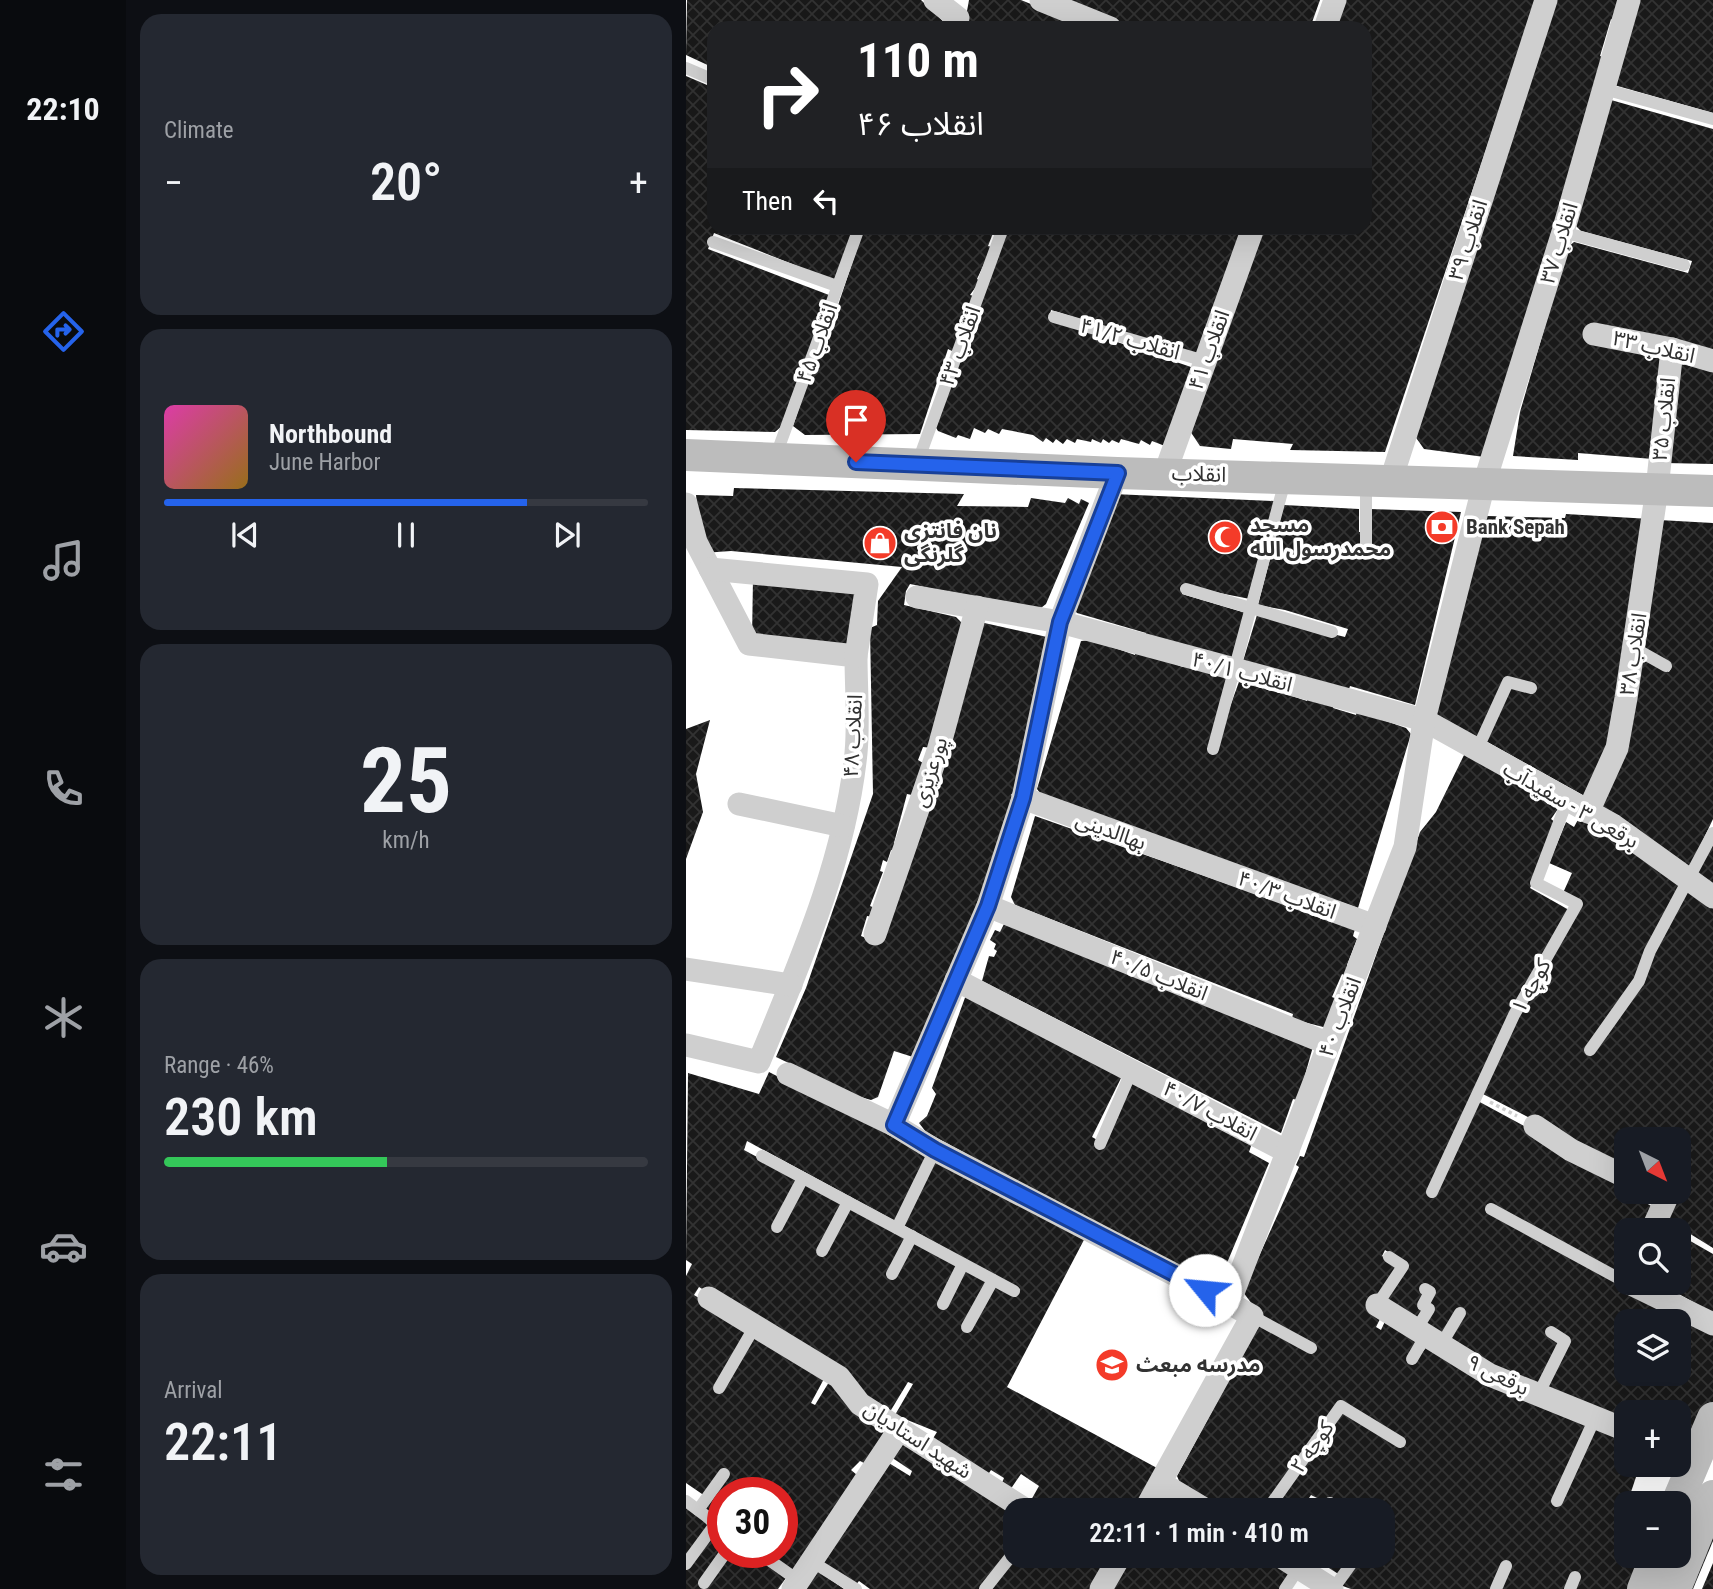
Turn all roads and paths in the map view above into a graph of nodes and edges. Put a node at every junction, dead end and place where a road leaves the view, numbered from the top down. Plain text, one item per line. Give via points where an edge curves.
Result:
1 (935, 0) edge
2 (1041, 0) edge
3 (1335, 0) edge
4 (1546, 0) edge
5 (1629, 0) edge
6 (959, 15) edge
7 (1093, 21) edge
8 (1328, 21) edge
9 (686, 68) edge
10 (707, 77) edge
11 (1604, 89) junction
12 (1713, 119) edge
13 (1563, 232) junction
14 (856, 235) edge
15 (1000, 235) edge
16 (1247, 235) edge
17 (713, 242) dead end
18 (1684, 265) dead end
19 (837, 286) junction
20 (1054, 317) dead end
21 (1594, 334) dead end
22 (1672, 349) junction
23 (1206, 361) junction
24 (1713, 362) edge
25 (686, 455) edge
26 (775, 459) junction
27 (917, 464) junction
28 (1118, 473) junction
29 (1166, 473) junction
30 (1286, 477) junction
31 (1378, 480) junction
32 (1484, 484) junction
33 (1657, 489) junction
34 (1713, 491) edge
35 (686, 504) edge
36 (1366, 544) dead end
37 (710, 569) junction
38 (1186, 589) dead end
39 (917, 597) dead end
40 (1251, 606) junction
41 (977, 607) junction
42 (1060, 622) junction
43 (1332, 632) dead end
44 (1634, 648) junction
45 (856, 656) junction
46 (1666, 666) dead end
47 (1234, 670) junction
48 (1531, 688) dead end
49 (1424, 720) junction
50 (1213, 749) dead end
51 (1477, 750) junction
52 (1023, 798) junction
53 (1567, 801) junction
54 (738, 804) dead end
55 (1588, 812) junction
56 (843, 826) junction
57 (1713, 833) edge
58 (1200, 863) joint
59 (1688, 878) junction
60 (1713, 897) edge
61 (988, 906) junction
62 (1375, 926) junction
63 (875, 934) dead end
64 (686, 969) edge
65 (956, 980) junction
66 (791, 985) junction
67 (1329, 1044) junction
68 (686, 1045) edge
69 (1590, 1050) dead end
70 (1132, 1069) junction
71 (788, 1074) dead end
72 (1476, 1094) junction
73 (894, 1125) junction
74 (1535, 1126) joint
75 (1100, 1144) dead end
76 (935, 1150) junction
77 (1288, 1152) junction
78 (762, 1156) dead end
79 (1614, 1171) edge
80 (803, 1178) junction
81 (1432, 1192) dead end
82 (848, 1202) junction
83 (1491, 1209) dead end
84 (777, 1227) dead end
85 (897, 1228) junction
86 (912, 1236) junction
87 (822, 1251) dead end
88 (1389, 1257) dead end
89 (963, 1264) junction
90 (892, 1275) dead end
91 (1614, 1276) edge
92 (993, 1280) junction
93 (1425, 1289) dead end
94 (1014, 1292) dead end
95 (1652, 1295) edge
96 (709, 1298) dead end
97 (1229, 1303) junction
98 (943, 1304) dead end
99 (1460, 1313) dead end
100 (1382, 1315) joint
101 (1252, 1316) junction
102 (1713, 1325) edge
103 (755, 1326) junction
104 (967, 1327) dead end
105 (1551, 1332) dead end
106 (1428, 1337) junction
107 (1311, 1348) dead end
108 (1412, 1359) dead end
109 (719, 1388) dead end
110 (1538, 1395) junction
111 (1595, 1418) junction
112 (1713, 1418) edge
113 (1614, 1425) edge
114 (899, 1430) junction
115 (1400, 1442) dead end
116 (1691, 1449) edge
117 (724, 1474) dead end
118 (1161, 1483) junction
119 (1007, 1498) edge
120 (1152, 1498) edge
121 (1186, 1498) edge
122 (1276, 1498) edge
123 (686, 1501) edge
124 (1557, 1501) dead end
125 (1712, 1502) edge
126 (698, 1510) junction
127 (707, 1516) edge
128 (707, 1540) edge
129 (811, 1561) junction
130 (686, 1564) edge
131 (1003, 1566) edge
132 (1506, 1566) dead end
133 (715, 1568) edge
134 (776, 1568) edge
135 (1108, 1568) edge
136 (1288, 1568) edge
137 (1301, 1568) edge
138 (1348, 1568) edge
139 (1651, 1568) edge
140 (704, 1583) dead end
141 (796, 1585) edge
142 (856, 1589) edge
143 (985, 1589) edge
144 (1101, 1589) edge
145 (1284, 1589) edge
146 (1332, 1589) edge
147 (1496, 1589) edge
148 (1643, 1589) edge
149 (1675, 1589) edge

1 - 6 street
2 - 7 street
3 - 8 street
4 - 31 street, انقلاب ۳۹
5 - 11 street, انقلاب ۳۷
9 - 10 lane
11 - 12 lane
11 - 13 street, انقلاب ۳۷
13 - 18 lane
13 - 32 street, انقلاب ۳۷
14 - 19 lane, انقلاب ۴۵
15 - 27 lane, انقلاب ۴۳
16 - 23 street, انقلاب ۴۱
17 - 19 lane
19 - 26 lane, انقلاب ۴۵
20 - 23 lane, انقلاب ۴۱/۲
21 - 22 street, انقلاب ۳۳
22 - 24 street, انقلاب ۳۳
22 - 33 street, انقلاب ۳۵
23 - 29 street, انقلاب ۴۱
25 - 26 main road, انقلاب
26 - 27 main road, انقلاب
27 - 28 main road, انقلاب
28 - 29 main road, انقلاب
28 - 42 street
29 - 30 main road, انقلاب
30 - 31 main road, انقلاب
30 - 40 lane
31 - 32 main road, انقلاب
31 - 36 lane
32 - 33 main road, انقلاب
32 - 49 street, انقلاب ۴۰
33 - 34 main road, انقلاب
33 - 44 street, انقلاب ۳۸
35 - 37 street via 696,542
37 - 45 street via 749,644
37 - 45 street, انقلاب ۴۸ via 867,584
38 - 40 lane
39 - 41 street
40 - 43 lane
40 - 47 lane
41 - 42 street
41 - 63 street, پورعزیزی via 938,751
42 - 47 street, انقلاب ۴۰/۱
42 - 52 street
44 - 46 lane
44 - 55 street, انقلاب ۳۸ via 1617,748
45 - 56 street, انقلاب ۴۸ via 856,752
47 - 49 street, انقلاب ۴۰/۱
47 - 50 lane
48 - 51 lane via 1508,682
49 - 51 street, برقعی ۳ - سفیدآب
49 - 62 street, انقلاب ۴۰ via 1405,847
51 - 53 street, برقعی ۳ - سفیدآب
52 - 58 street, بهاالدینی
52 - 61 street
53 - 55 street, برقعی ۳ - سفیدآب
53 - 72 lane, کوچه ۱ via 1536,883 1577,904 1514,1015
54 - 56 street
55 - 59 street, برقعی ۳ - سفیدآب
56 - 66 street, انقلاب ۴۸ via 839,854
57 - 59 lane
58 - 62 street, انقلاب ۴۰/۳
59 - 60 street, برقعی ۳ - سفیدآب
59 - 69 lane via 1639,981
61 - 65 street
61 - 67 street, انقلاب ۴۰/۵
62 - 67 street, انقلاب ۴۰
64 - 66 street
65 - 70 street, انقلاب ۴۰/۷
65 - 73 street
66 - 68 street, انقلاب ۴۸ via 760,1062
67 - 77 street, انقلاب ۴۰
70 - 75 lane
70 - 77 street, انقلاب ۴۰/۷
71 - 73 street
72 - 74 path
72 - 81 lane, کوچه ۱
73 - 76 street
74 - 79 street
76 - 85 lane
76 - 97 street
77 - 97 street, انقلاب ۴۰
78 - 80 lane
80 - 82 lane
80 - 84 lane
82 - 85 lane
82 - 87 lane
83 - 91 lane
85 - 86 lane
86 - 89 lane
86 - 90 lane
88 - 100 lane via 1403,1266
89 - 92 lane
89 - 98 lane
92 - 94 lane
92 - 104 lane
93 - 106 lane via 1430,1292 1423,1305 1429,1309
95 - 102 street
96 - 103 street, شهید استادیان
97 - 101 street
99 - 106 lane
100 - 106 street, برقعی ۹
101 - 107 lane
101 - 118 street
103 - 109 lane
103 - 114 street, شهید استادیان via 839,1377 860,1404
105 - 110 lane via 1564,1341
106 - 108 lane
106 - 110 street, برقعی ۹ via 1490,1376
110 - 111 street, برقعی ۹
111 - 113 street, برقعی ۹
111 - 124 lane
112 - 116 main road
114 - 119 street, شهید استادیان
114 - 129 street
115 - 122 lane, کوچه ۲ via 1341,1406
117 - 126 lane
118 - 120 street
118 - 121 street
123 - 126 lane
125 - 149 main road
126 - 127 lane
128 - 130 lane
129 - 141 street
129 - 142 lane
131 - 143 lane
132 - 147 lane
133 - 140 lane
134 - 141 lane
135 - 144 street
136 - 145 lane
137 - 146 street
138 - 146 lane
139 - 148 main road

